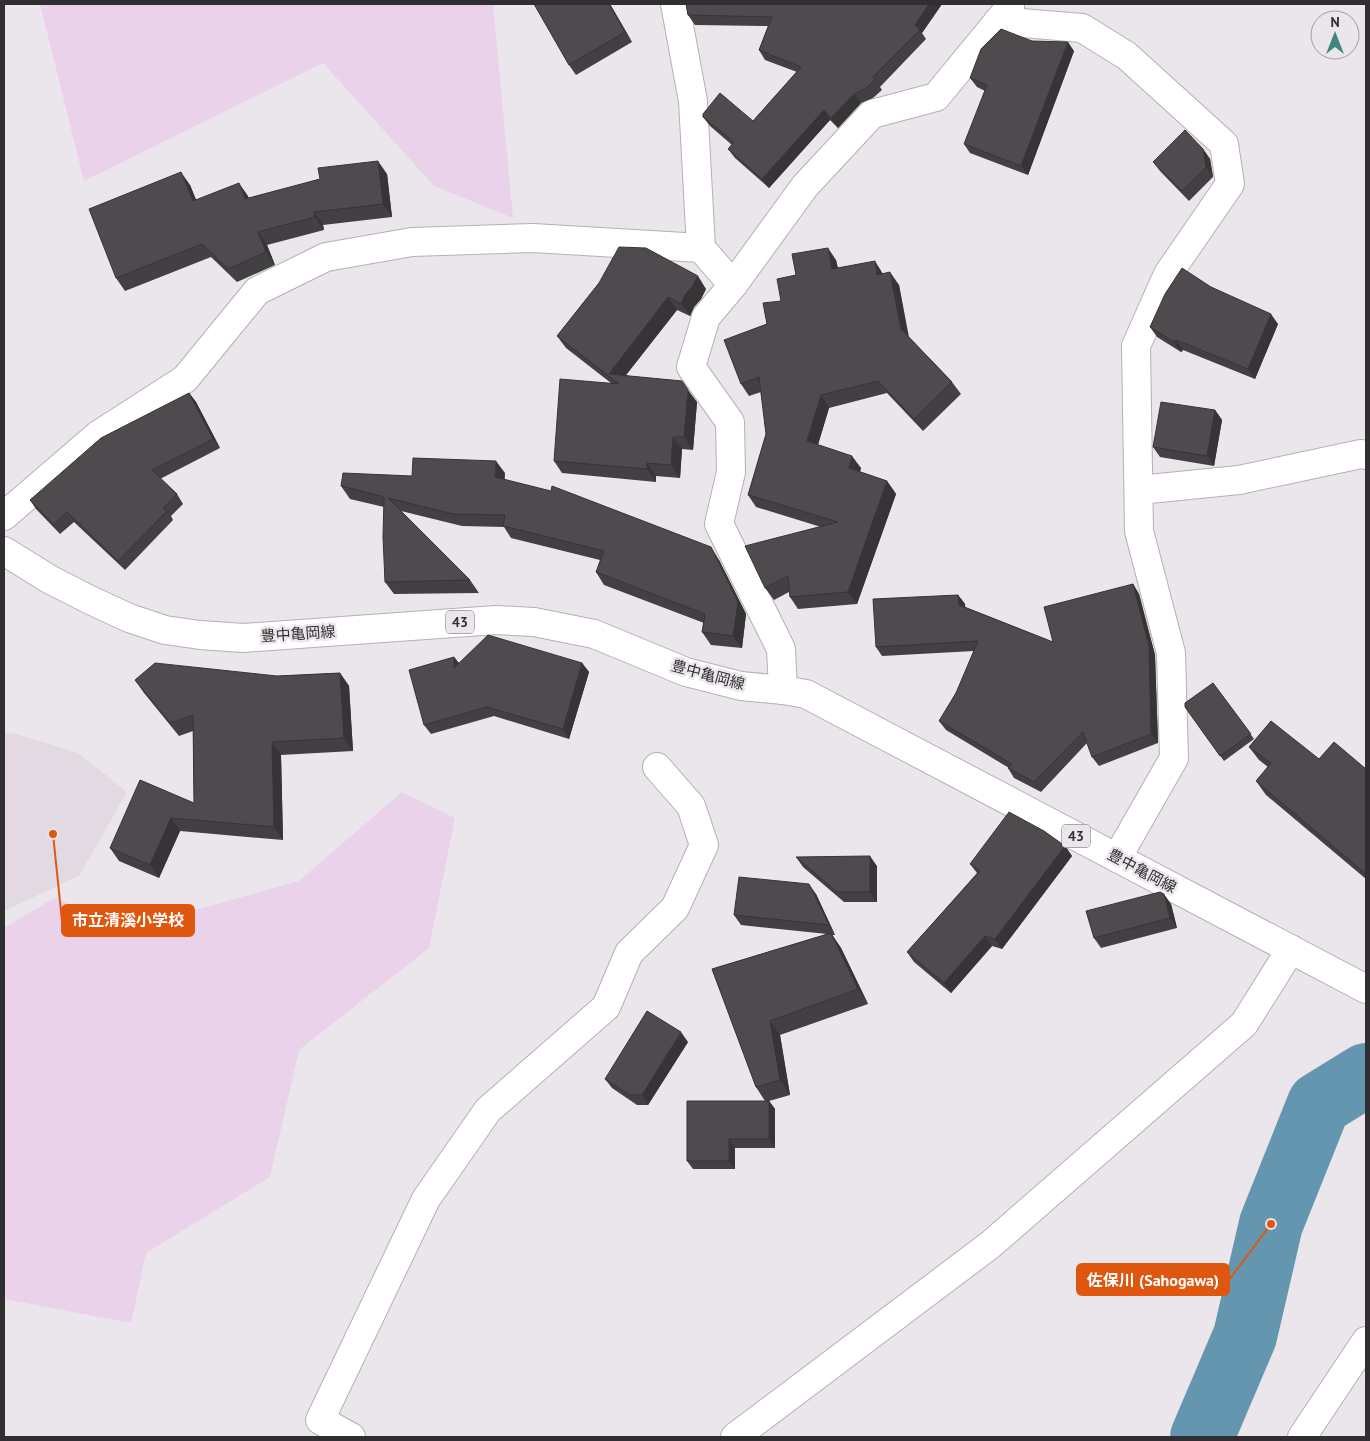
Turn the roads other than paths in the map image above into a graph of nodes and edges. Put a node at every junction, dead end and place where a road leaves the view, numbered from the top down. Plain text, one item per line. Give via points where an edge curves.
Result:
1 (675, 4) edge
2 (1005, 12) edge
3 (700, 248) junction
4 (733, 285) junction
5 (1366, 455) edge
6 (1139, 490) junction
7 (4, 516) edge
8 (4, 551) edge
9 (783, 690) junction
10 (657, 767) dead end
11 (1117, 858) junction
12 (1291, 949) junction
13 (1366, 989) edge
14 (1366, 1341) edge
15 (351, 1437) edge
16 (735, 1437) edge
17 (1302, 1437) edge

1 - 3 street via 693,101
2 - 4 street via 936,97 872,114 805,186
2 - 6 street via 1082,28 1127,56 1224,144 1230,184 1168,274 1136,346
3 - 4 street
3 - 7 street via 533,238 412,242 326,256 257,291 185,379 98,435
4 - 9 street via 706,317 691,368 730,422 730,472 719,524 781,649
5 - 6 street via 1239,480
6 - 11 street via 1139,531 1171,653 1174,758
8 - 9 street, 豊中亀岡線 / 43 via 88,599 165,630 243,638 496,620 534,622 594,634 686,672 741,686
9 - 11 street, 豊中亀岡線 / 43 via 806,694
10 - 15 street via 691,806 704,845 675,908 629,953 606,1008 488,1110 426,1199 320,1420
11 - 12 street, 豊中亀岡線 / 43
12 - 13 street, 豊中亀岡線 / 43
12 - 16 street via 1237,1031 990,1245
14 - 17 street

